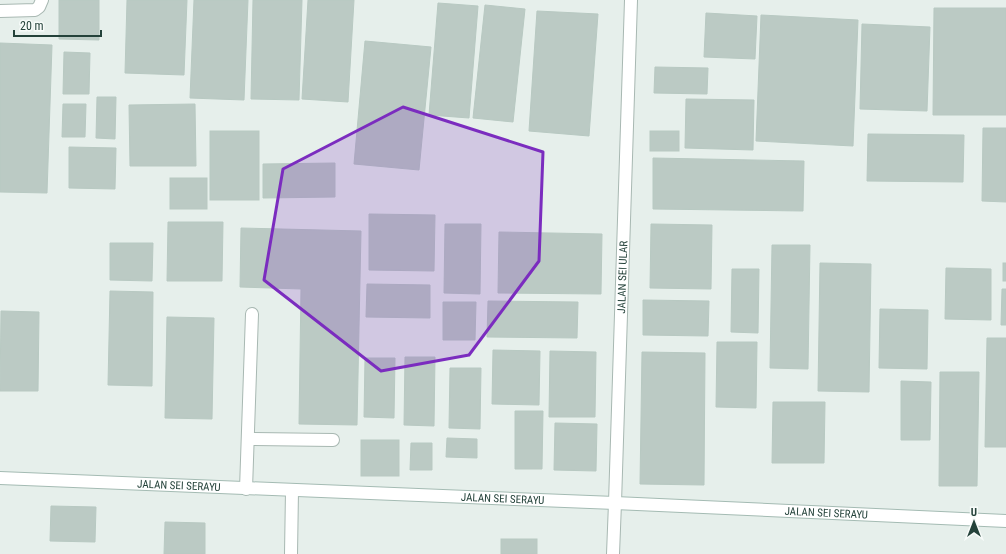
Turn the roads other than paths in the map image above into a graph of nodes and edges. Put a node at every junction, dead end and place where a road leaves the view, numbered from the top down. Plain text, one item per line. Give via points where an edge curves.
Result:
1 (42, 0) edge
2 (631, 0) edge
3 (0, 11) edge
4 (252, 314) dead end
5 (248, 439) junction
6 (333, 440) dead end
7 (0, 478) edge
8 (246, 489) junction
9 (292, 491) junction
10 (615, 503) junction
11 (1006, 521) edge
12 (291, 554) edge
13 (613, 554) edge

1 - 3 street via 40,7 35,10
2 - 10 street, JALAN SEI ULAR
4 - 5 street
5 - 6 street
5 - 8 street
7 - 8 street, JALAN SEI SERAYU
8 - 9 street, JALAN SEI SERAYU
9 - 10 street, JALAN SEI SERAYU
9 - 12 street
10 - 11 street, JALAN SEI SERAYU
10 - 13 street, JALAN SEI ULAR

